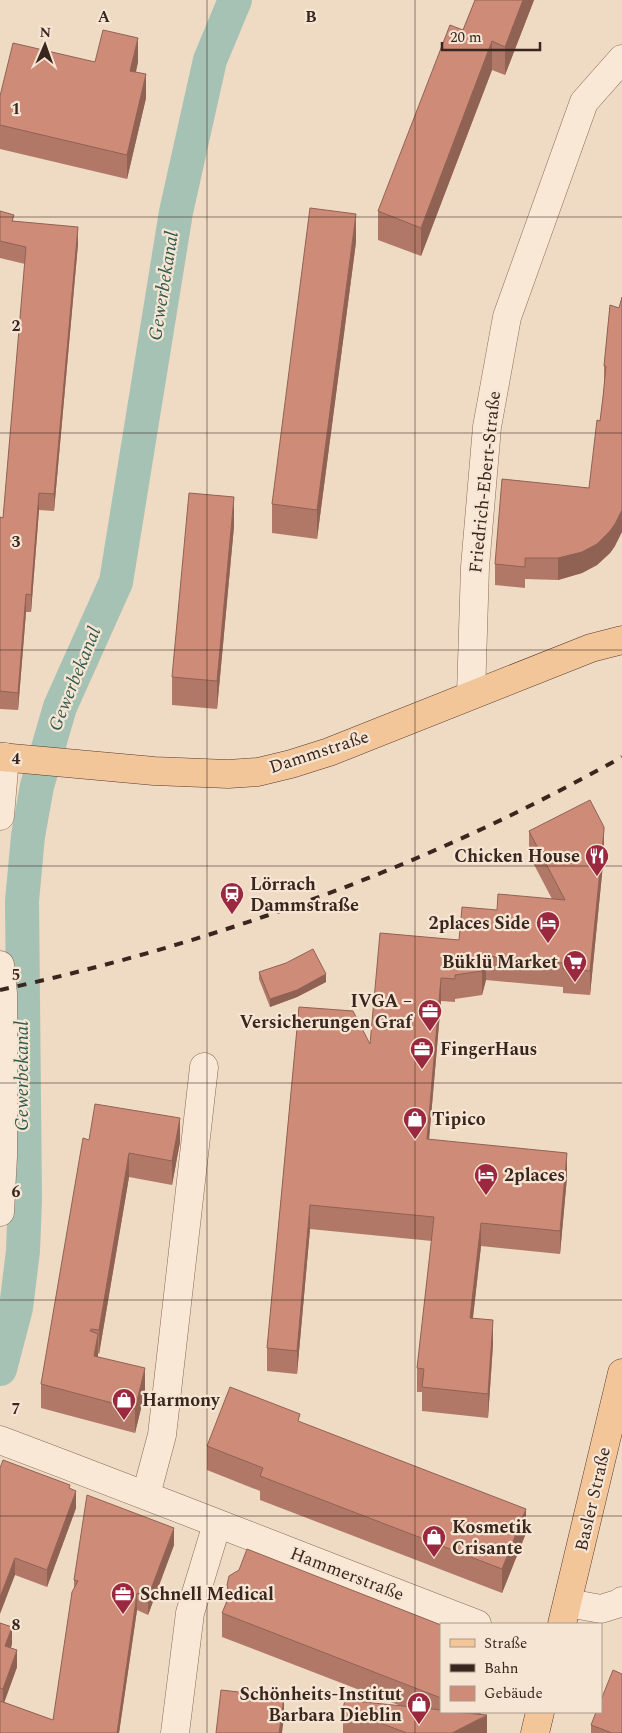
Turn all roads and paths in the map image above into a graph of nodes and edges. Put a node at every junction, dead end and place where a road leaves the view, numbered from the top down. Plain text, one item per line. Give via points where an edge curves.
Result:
1 (622, 59) edge
2 (622, 640) edge
3 (471, 695) junction
4 (3, 757) edge
5 (0, 816) edge
6 (0, 965) edge
7 (204, 1067) dead end
8 (2, 1155) edge
9 (0, 1212) edge
10 (622, 1373) edge
11 (0, 1440) edge
12 (146, 1494) junction
13 (217, 1524) junction
14 (622, 1601) edge
15 (565, 1614) edge
16 (474, 1623) edge
17 (540, 1713) edge
18 (175, 1733) edge
19 (535, 1733) edge

1 - 3 street, Friedrich-Ebert-Straße via 584,102 507,317 487,427 476,567
2 - 3 main road, Dammstraße via 591,648
3 - 4 main road, Dammstraße via 321,755 258,772 194,773
4 - 5 street
6 - 8 street via 3,994
7 - 12 street via 162,1435
8 - 9 street
10 - 15 main road, Basler Straße
11 - 12 street, Hammerstraße
12 - 13 street, Hammerstraße
13 - 16 street, Hammerstraße
13 - 18 street via 190,1613
14 - 15 street via 601,1609
17 - 19 main road

